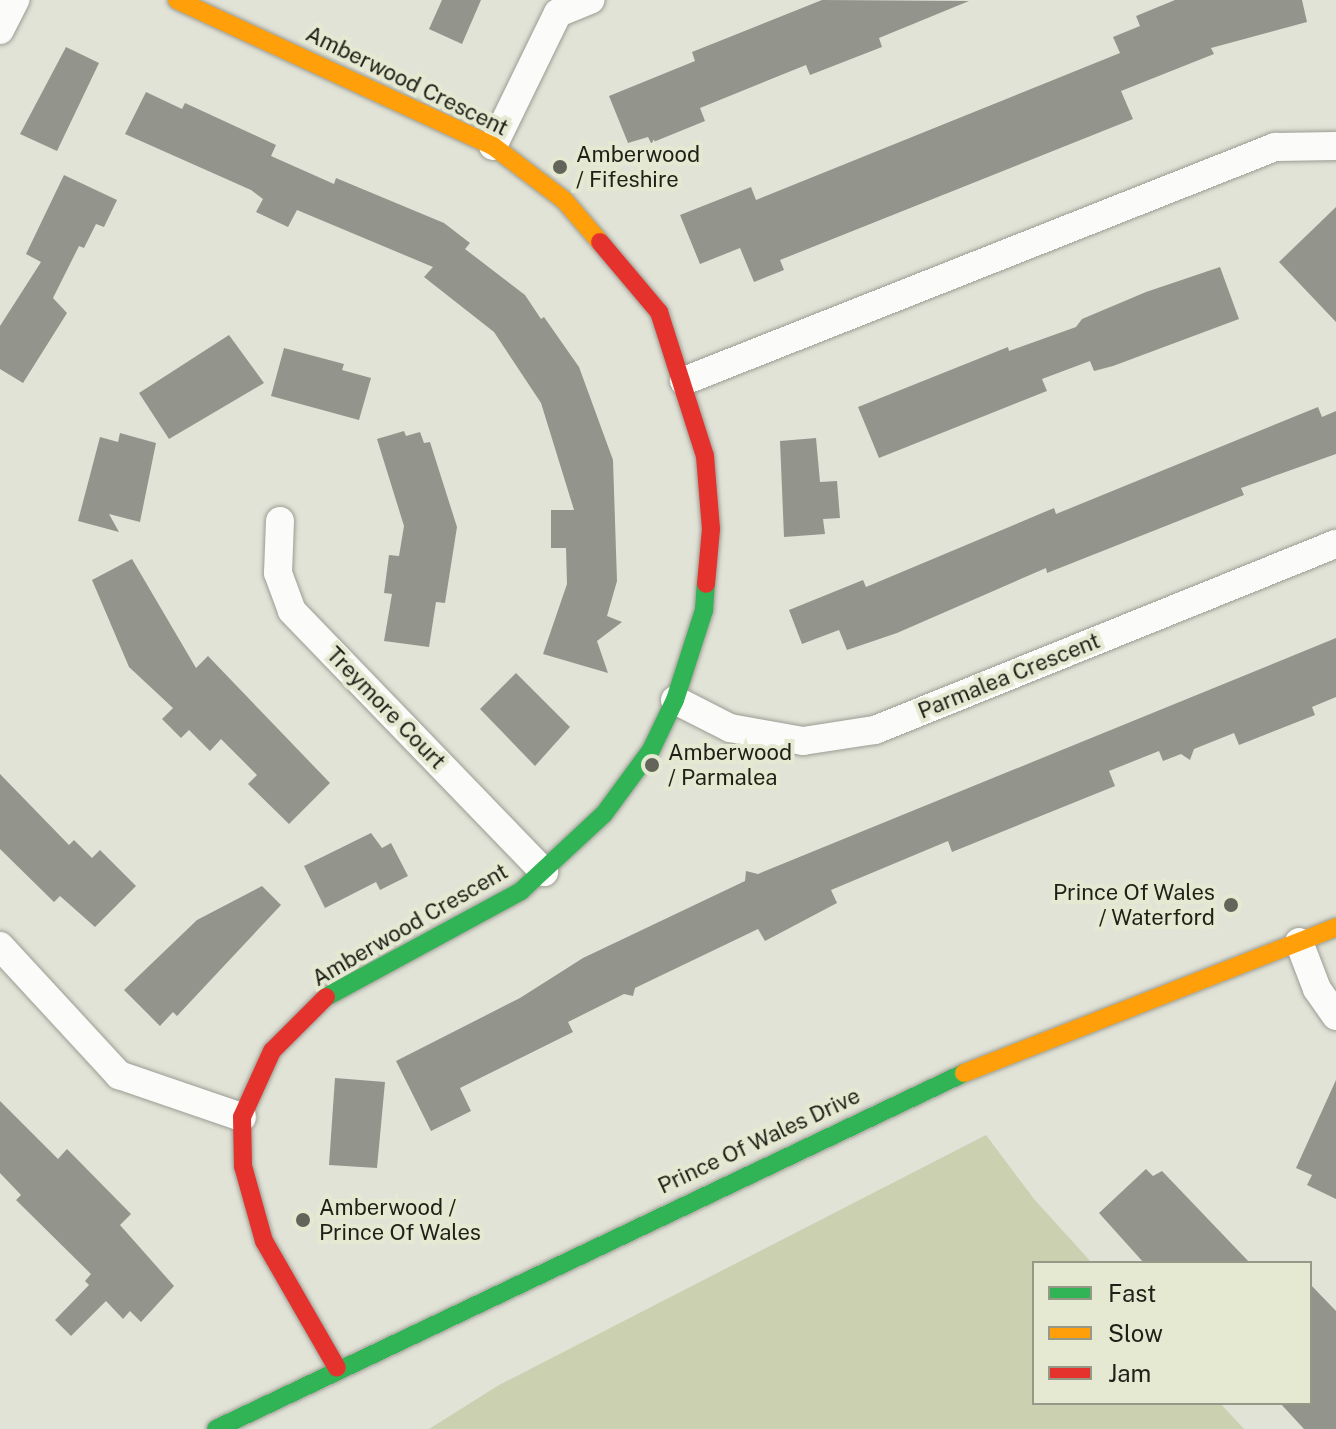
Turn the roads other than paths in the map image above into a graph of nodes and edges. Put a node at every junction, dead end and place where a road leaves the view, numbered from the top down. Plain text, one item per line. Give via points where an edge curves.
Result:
1 (15, 0) edge
2 (177, 0) edge
3 (590, 0) edge
4 (0, 30) edge
5 (493, 146) junction
6 (1336, 146) edge
7 (684, 381) junction
8 (280, 521) dead end
9 (1336, 544) edge
10 (675, 700) junction
11 (544, 872) junction
12 (1336, 927) edge
13 (1299, 942) junction
14 (0, 946) edge
15 (1336, 1016) edge
16 (242, 1117) junction
17 (337, 1368) junction
18 (216, 1429) edge

1 - 4 street
2 - 5 street, Amberwood Crescent
3 - 5 street via 558,13
5 - 7 street, Amberwood Crescent via 564,200 659,312
6 - 7 street via 1275,147
7 - 10 street, Amberwood Crescent via 705,456 711,529 704,610
8 - 11 street, Treymore Court via 278,573 292,611
9 - 10 street, Parmalea Crescent via 875,730 803,741 730,728
10 - 11 street, Amberwood Crescent via 651,750 604,814
11 - 16 street, Amberwood Crescent via 521,891 327,996 272,1051
12 - 13 street, Prince Of Wales Drive
13 - 15 street via 1317,989
13 - 17 street, Prince Of Wales Drive via 961,1074
14 - 16 street via 119,1075
16 - 17 street, Amberwood Crescent via 243,1166 264,1241
17 - 18 street, Prince Of Wales Drive

